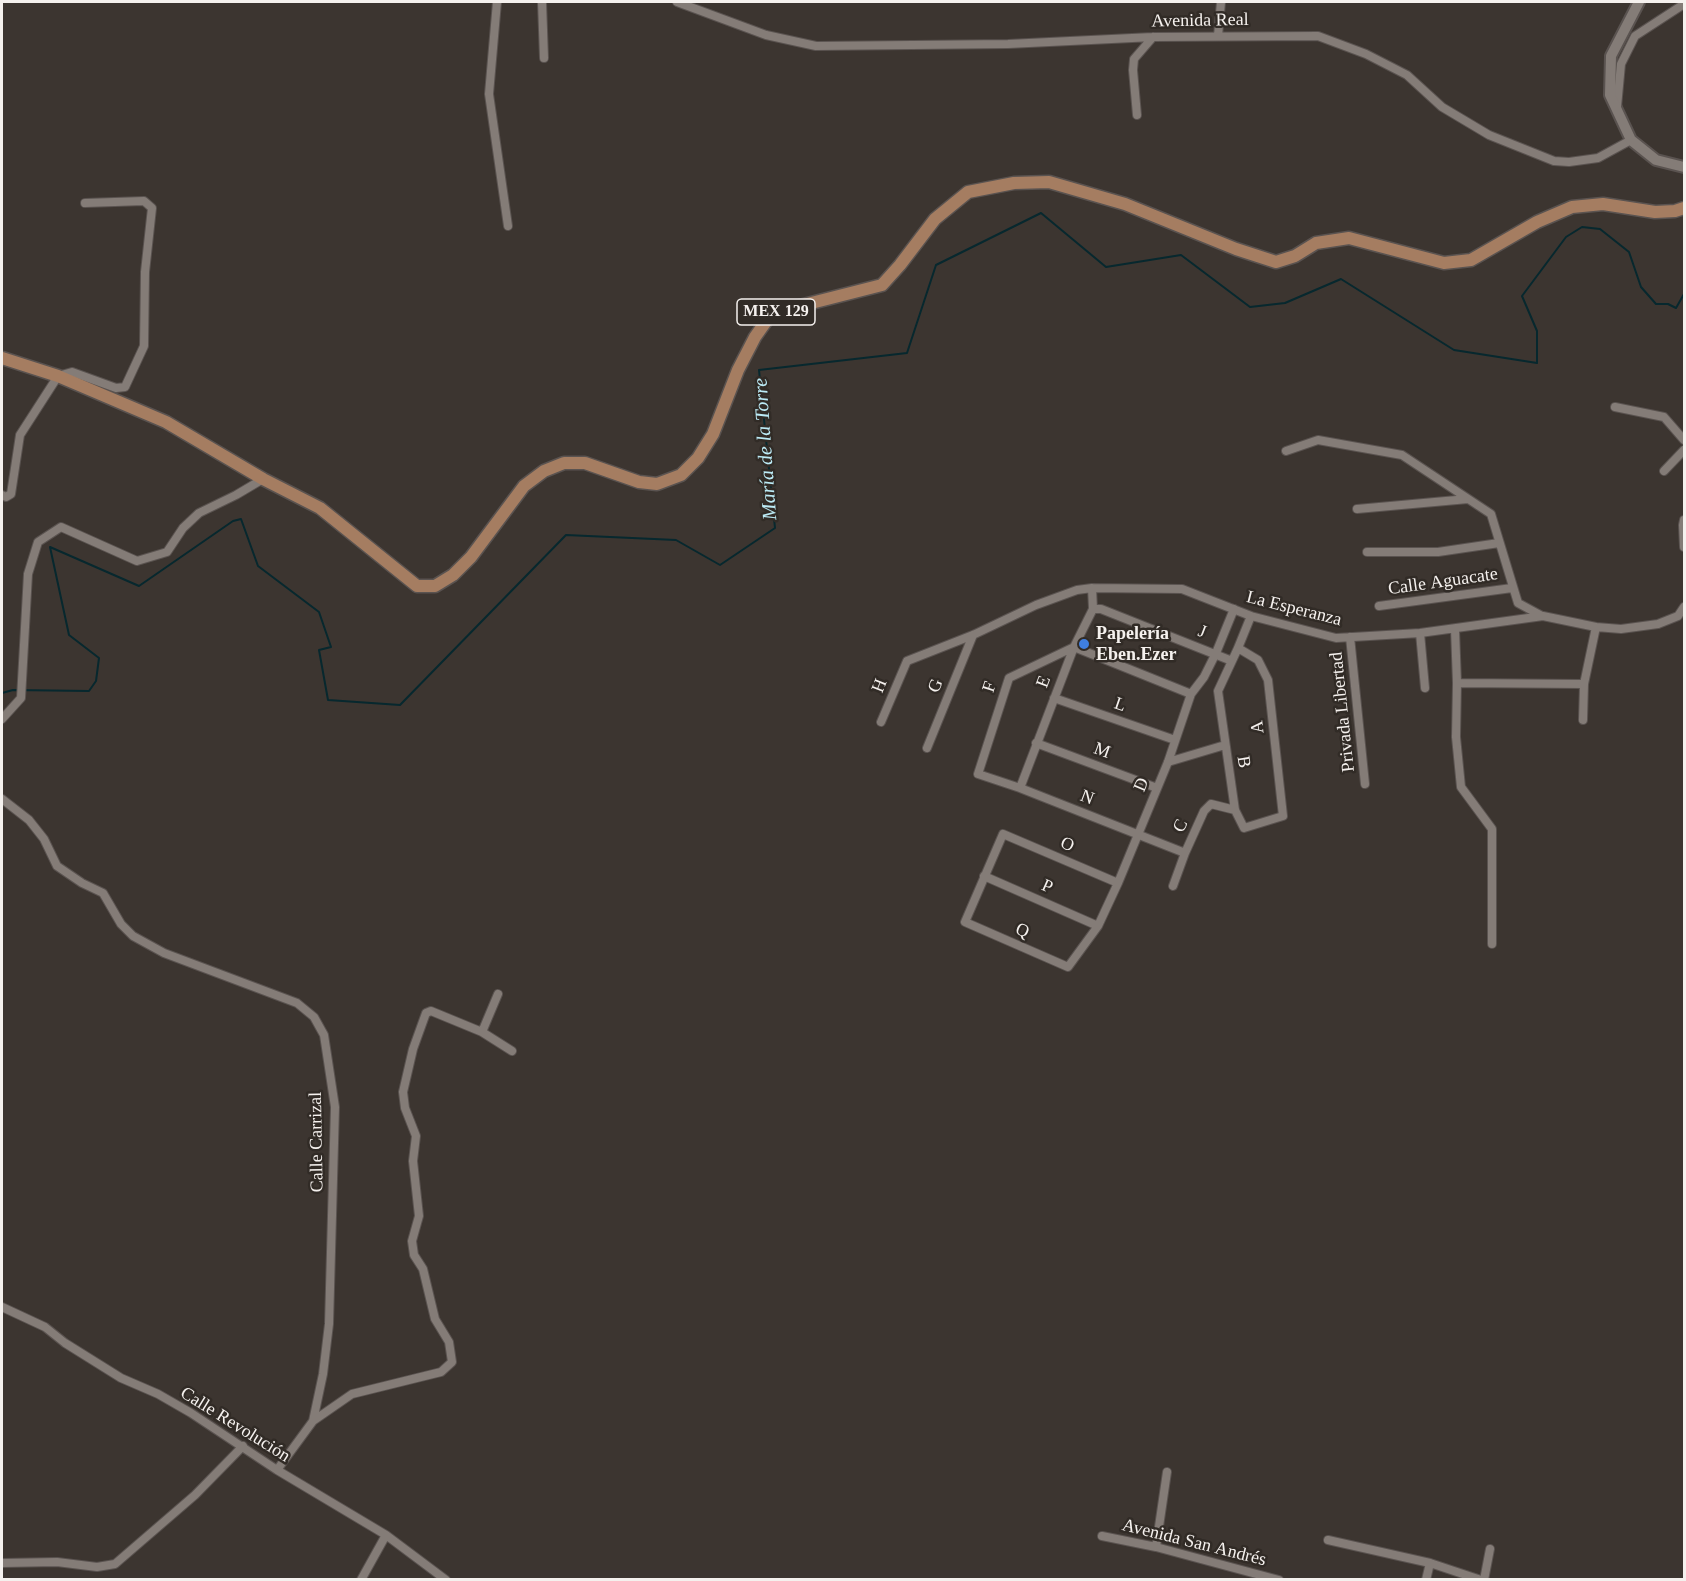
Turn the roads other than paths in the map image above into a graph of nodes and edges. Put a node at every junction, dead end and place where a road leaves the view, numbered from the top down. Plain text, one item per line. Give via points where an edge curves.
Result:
1 (497, 2) edge
2 (542, 2) edge
3 (677, 2) edge
4 (1221, 2) edge
5 (1639, 2) edge
6 (1684, 4) edge
7 (1218, 36) junction
8 (1153, 37) junction
9 (544, 58) dead end
10 (1616, 112) junction
11 (1137, 115) dead end
12 (1631, 140) junction
13 (1684, 167) edge
14 (85, 203) dead end
15 (1684, 208) edge
16 (508, 226) dead end
17 (2, 358) edge
18 (58, 376) junction
19 (1615, 407) dead end
20 (1684, 440) edge
21 (1684, 450) edge
22 (1286, 451) dead end
23 (1664, 471) dead end
24 (263, 478) junction
25 (2, 495) edge
26 (1468, 499) junction
27 (1358, 509) dead end
28 (1684, 520) edge
29 (1499, 543) junction
30 (1684, 547) edge
31 (1367, 552) dead end
32 (1092, 588) junction
33 (1512, 588) junction
34 (1379, 606) dead end
35 (1684, 607) edge
36 (1093, 609) junction
37 (1234, 609) junction
38 (1251, 616) junction
39 (1543, 616) junction
40 (1681, 617) edge
41 (1596, 627) junction
42 (1455, 629) junction
43 (1420, 633) junction
44 (973, 635) junction
45 (1350, 637) junction
46 (1074, 647) junction
47 (1238, 648) junction
48 (1216, 653) junction
49 (907, 661) joint
50 (1232, 661) junction
51 (1457, 683) junction
52 (1584, 684) junction
53 (1425, 688) dead end
54 (1191, 694) junction
55 (1054, 698) junction
56 (2, 720) edge
57 (1583, 720) dead end
58 (881, 722) dead end
59 (1175, 740) junction
60 (1036, 743) junction
61 (1225, 745) junction
62 (927, 748) dead end
63 (1168, 762) junction
64 (978, 774) joint
65 (1365, 784) dead end
66 (1020, 788) junction
67 (1157, 788) junction
68 (2, 799) edge
69 (1235, 810) junction
70 (1137, 834) junction
71 (1185, 853) junction
72 (984, 876) junction
73 (1118, 883) junction
74 (1173, 886) dead end
75 (1098, 926) junction
76 (1492, 944) dead end
77 (1068, 967) joint
78 (498, 994) dead end
79 (482, 1032) junction
80 (512, 1051) dead end
81 (2, 1306) edge
82 (313, 1421) junction
83 (243, 1446) junction
84 (277, 1470) junction
85 (1167, 1472) dead end
86 (386, 1534) junction
87 (1102, 1536) dead end
88 (1328, 1540) dead end
89 (1156, 1548) junction
90 (1490, 1549) dead end
91 (2, 1563) edge
92 (1430, 1563) junction
93 (362, 1580) edge
94 (446, 1580) edge
95 (1279, 1580) edge
96 (1426, 1580) edge
97 (1483, 1580) edge

1 - 16 street via 489,94
2 - 9 street
3 - 8 street, Avenida Real via 766,34 816,46 1008,44
4 - 7 street
5 - 10 street via 1611,56 1610,95
6 - 10 street via 1635,36 1621,64
7 - 8 street, Avenida Real
7 - 12 street, Avenida Real via 1318,36 1407,75 1442,107 1489,135 1554,161 1598,158
8 - 11 street via 1134,59
10 - 12 street
12 - 13 street via 1656,160
14 - 18 street via 144,201 152,208 145,272 144,346 125,387 116,388 72,372
15 - 24 main road, MEX 129 via 1655,212 1602,204 1572,207 1536,222 1471,260 1444,262 1349,238 1316,243 1276,262 1125,204 1048,182 1014,183 968,192 935,219 882,285 772,313 754,337 713,434 681,475 657,484 639,482 585,463 564,463 544,471 524,486 471,557 435,586 417,586 320,508
17 - 18 main road, MEX 129
18 - 24 main road, MEX 129 via 166,422
18 - 25 street via 20,435 11,494
19 - 20 street via 1664,417
21 - 23 street
22 - 26 street via 1318,440 1402,455
24 - 56 street via 199,513 167,552 137,561 61,527 39,542 28,574 21,698
26 - 27 street
26 - 29 street via 1491,514
28 - 30 street
29 - 31 street via 1438,552
29 - 33 street
32 - 36 street, E
32 - 37 street, La Esperanza via 1182,589
32 - 44 street, La Esperanza via 1036,605
33 - 34 street, Calle Aguacate
33 - 39 street via 1518,603
35 - 40 street, La Esperanza
36 - 46 street, E
36 - 48 street, J
37 - 38 street, La Esperanza
37 - 48 street, D
38 - 45 street, La Esperanza via 1336,638
38 - 47 street
39 - 41 street, La Esperanza
39 - 42 street, La Esperanza
40 - 41 street, La Esperanza via 1630,628
41 - 52 street
42 - 43 street, La Esperanza
42 - 51 street
43 - 45 street, La Esperanza
43 - 53 street
44 - 49 street, La Esperanza
44 - 62 street, G
45 - 65 street, Privada Libertad
46 - 54 street
46 - 55 street, E
46 - 64 street, F via 1009,678
47 - 50 street
47 - 69 street, A via 1258,660 1268,680 1283,816 1244,828
48 - 50 street, J
48 - 54 street, D
49 - 58 street, H
50 - 61 street, B via 1218,691
51 - 52 street
51 - 76 street via 1456,738 1461,787 1492,829
52 - 57 street
54 - 59 street, D
55 - 59 street, L
55 - 60 street, E
59 - 63 street, D
60 - 66 street, E
60 - 67 street, M
61 - 63 street
61 - 69 street, B
63 - 67 street, D
64 - 66 street, N
66 - 70 street, N
67 - 70 street, D
68 - 82 street, Calle Carrizal via 29,820 57,866 81,884 103,893 133,936 164,953 297,1003 314,1017 324,1035 335,1130 329,1324
69 - 71 street, C via 1211,804
70 - 71 street, N
70 - 73 street, D
71 - 74 street, C
72 - 73 street, O via 1004,834
72 - 75 street, P
72 - 77 street, Q via 965,922
73 - 75 street, D
75 - 77 street, D
78 - 79 street
79 - 80 street
79 - 82 street via 431,1011 426,1013 403,1092 416,1137 412,1161 419,1216 412,1241 414,1255 423,1269 435,1319 449,1342 452,1362 441,1372 352,1394
81 - 83 street, Calle Revolución via 45,1327 121,1378 158,1394
82 - 84 street, Calle Carrizal
83 - 84 street, Calle Revolución
83 - 91 street via 195,1495 115,1564 98,1567 57,1562
84 - 86 street, Calle Revolución
85 - 89 street
86 - 93 street
86 - 94 street, Calle Revolución
87 - 89 street, Avenida San Andrés
88 - 92 street
89 - 95 street, Avenida San Andrés
90 - 97 street
92 - 96 street
92 - 97 street

